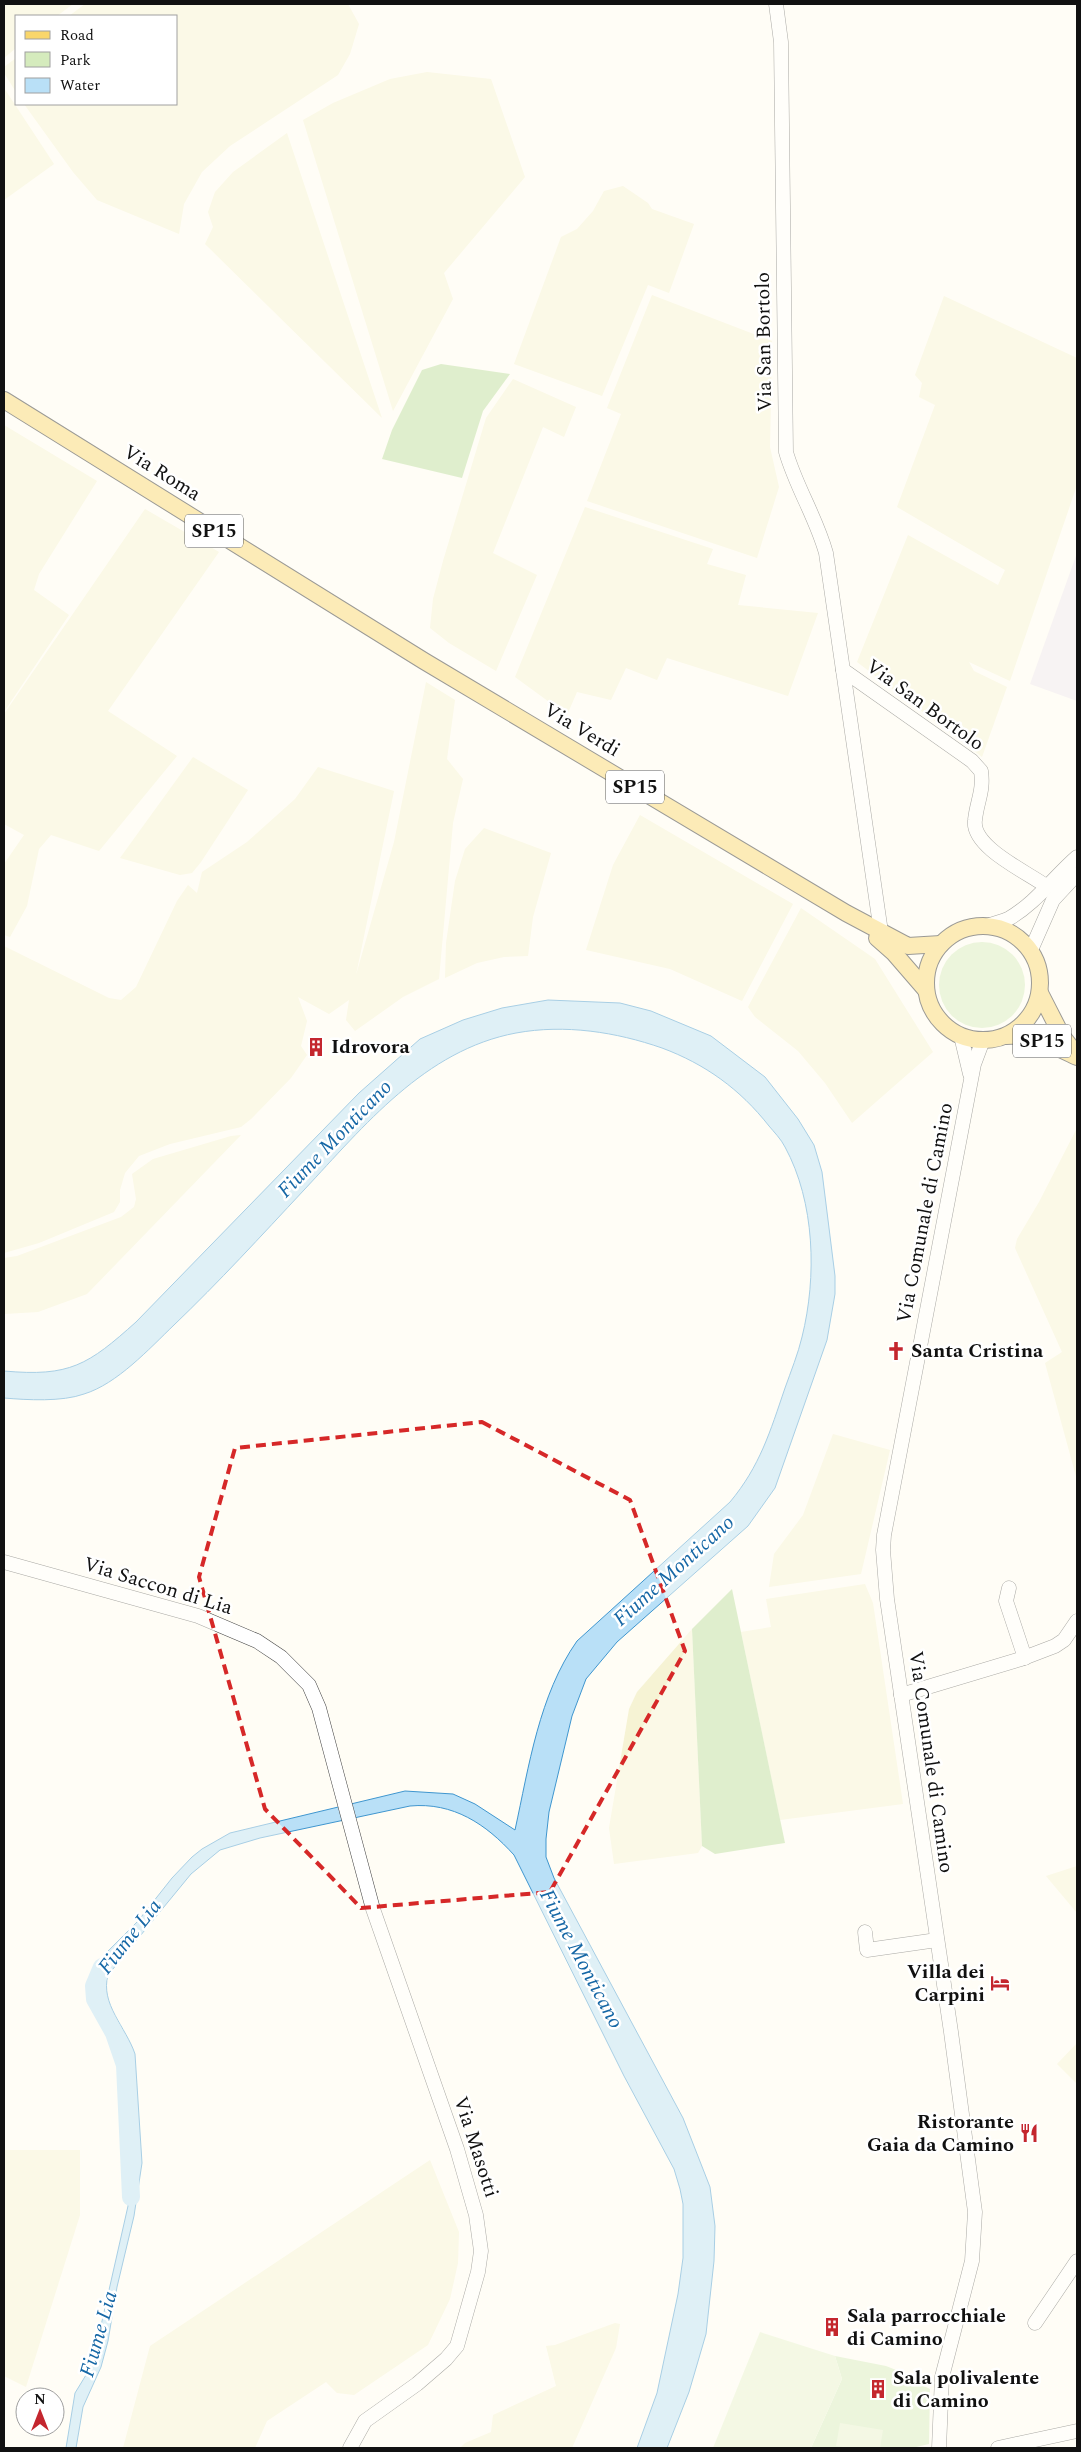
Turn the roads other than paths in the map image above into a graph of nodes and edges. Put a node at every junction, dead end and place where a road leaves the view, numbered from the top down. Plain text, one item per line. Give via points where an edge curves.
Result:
1 (776, 4) edge
2 (4, 400) edge
3 (424, 661) joint
4 (843, 670) junction
5 (1077, 857) edge
6 (1077, 874) edge
7 (1046, 886) junction
8 (846, 913) junction
9 (986, 926) junction
10 (881, 932) junction
11 (941, 944) junction
12 (1031, 950) junction
13 (926, 990) junction
14 (1040, 993) junction
15 (961, 1036) junction
16 (1004, 1036) junction
17 (983, 1040) junction
18 (1077, 1056) edge
19 (971, 1082) junction
20 (4, 1562) edge
21 (1009, 1588) dead end
22 (1077, 1621) edge
23 (1025, 1658) junction
24 (901, 1695) junction
25 (350, 1820) joint
26 (865, 1932) dead end
27 (937, 1940) junction
28 (1077, 2261) edge
29 (1035, 2323) dead end
30 (1077, 2431) edge
31 (350, 2448) edge
32 (939, 2448) edge
33 (998, 2448) edge

1 - 4 street, Via San Bortolo via 781,42 786,452 826,553
2 - 3 main road, Via Roma / SP15
3 - 8 main road, Via Verdi / SP15
4 - 7 street, Via San Bortolo via 972,761 981,771 982,793 974,823 978,835 990,850
4 - 10 street, Via San Bortolo
5 - 7 street
6 - 12 street via 1053,900
7 - 9 street via 1034,900 1007,919
8 - 10 main road, SP15
8 - 13 main road, SP15 via 894,953
9 - 11 main road, SP15 via 969,927
9 - 12 main road, SP15 via 1003,929
10 - 11 main road, SP15 via 908,946
11 - 13 main road, SP15 via 926,974
12 - 14 main road, SP15 via 1041,978
13 - 15 main road, SP15 via 938,1018
14 - 16 main road, SP15 via 1033,1011 1021,1026
14 - 18 main road, SP15 via 1062,1036
15 - 17 main road, SP15
15 - 19 street, Via Comunale di Camino via 970,1065
16 - 17 main road, SP15
16 - 18 main road, SP15 via 1033,1038
17 - 19 street, Via Comunale di Camino
19 - 24 street, Via Comunale di Camino via 884,1535 887,1599
20 - 25 street, Via Saccon di Lia via 198,1616 257,1641 281,1657 309,1685 319,1708
21 - 23 street via 1006,1601
22 - 23 street via 1064,1640
23 - 24 street
24 - 27 street, Via Comunale di Camino
25 - 31 street, Via Masotti via 390,1963 457,2149 476,2215 481,2251 457,2346 417,2384 365,2421
26 - 27 street via 867,1950
27 - 32 street, Via Comunale di Camino via 973,2190 975,2229 972,2261 942,2377
28 - 29 street
30 - 33 street

